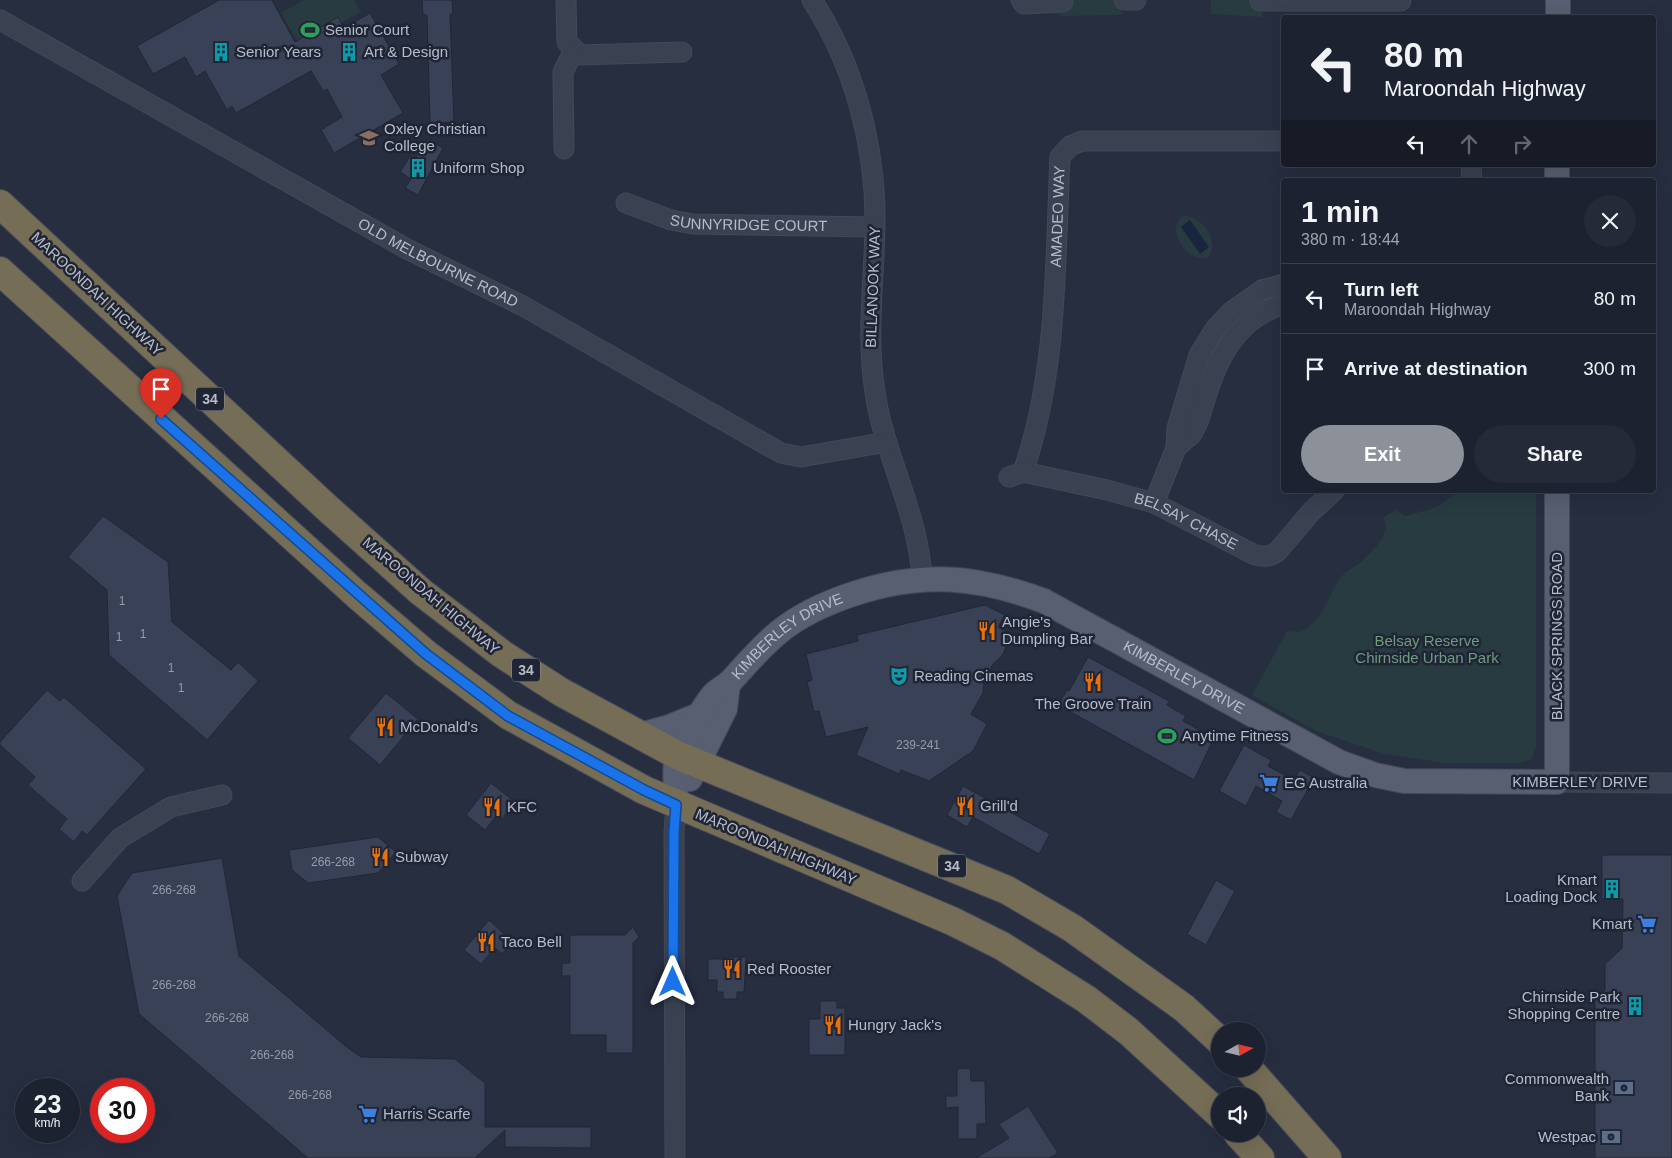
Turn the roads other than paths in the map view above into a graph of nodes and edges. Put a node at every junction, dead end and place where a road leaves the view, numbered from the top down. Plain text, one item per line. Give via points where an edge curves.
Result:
1 (566, 0) edge
2 (812, 0) edge
3 (1021, 0) edge
4 (1124, 0) edge
5 (1136, 0) edge
6 (1344, 0) edge
7 (1558, 0) edge
8 (1260, 1) edge
9 (1401, 1) edge
10 (1063, 2) dead end
11 (1558, 15) edge
12 (0, 20) edge
13 (574, 50) junction
14 (682, 52) dead end
15 (1281, 142) edge
16 (564, 149) dead end
17 (626, 203) dead end
18 (0, 204) edge
19 (875, 227) junction
20 (0, 271) edge
21 (1281, 285) edge
22 (1281, 305) edge
23 (887, 442) junction
24 (1176, 448) junction
25 (1016, 475) joint
26 (1332, 493) edge
27 (1557, 493) edge
28 (1154, 503) junction
29 (922, 578) junction
30 (728, 684) junction
31 (701, 714) junction
32 (640, 735) junction
33 (687, 760) junction
34 (1557, 782) junction
35 (1672, 783) edge
36 (222, 796) dead end
37 (676, 805) junction
38 (82, 881) dead end
39 (1211, 1033) edge
40 (1257, 1078) edge
41 (1211, 1107) edge
42 (1245, 1142) edge
43 (675, 1158) edge
44 (1260, 1158) edge
45 (1327, 1158) edge

1 - 13 street via 566,42
2 - 19 street, BILLANOOK WAY via 841,54 856,96 871,163
3 - 10 street via 1024,4
4 - 5 street
6 - 8 street
6 - 9 street
7 - 11 main road
12 - 23 street, OLD MELBOURNE ROAD via 407,249 525,306 781,453 801,457
13 - 14 street via 580,55
13 - 16 street via 563,72
15 - 25 street, AMADEO WAY via 1082,141 1060,157 1048,371 1041,412
17 - 19 street, SUNNYRIDGE COURT via 672,220 694,224
18 - 32 highway, MAROONDAH HIGHWAY / 34 via 421,592 502,654 561,692
19 - 23 street, BILLANOOK WAY via 870,334 875,394
20 - 37 highway, MAROONDAH HIGHWAY via 281,528 426,654 508,716
21 - 24 street via 1262,290 1241,303 1215,329 1198,355 1177,428
22 - 24 street via 1255,318 1224,350 1198,421 1191,434
23 - 29 street, BILLANOOK WAY via 912,514 920,548
24 - 28 street
25 - 28 street, BELSAY CHASE via 1107,490
26 - 28 street, BELSAY CHASE via 1278,551 1264,557 1255,556
27 - 34 main road, BLACK SPRINGS ROAD
29 - 30 main road, KIMBERLEY DRIVE via 879,585 810,612 780,632
29 - 34 main road, KIMBERLEY DRIVE via 982,582 1044,601 1339,762 1375,775 1423,782
30 - 31 main road, KIMBERLEY DRIVE via 713,695
30 - 33 main road, KIMBERLEY DRIVE via 725,709
31 - 32 main road
31 - 33 main road, KIMBERLEY DRIVE
32 - 33 highway, MAROONDAH HIGHWAY / 34
33 - 37 main road, KIMBERLEY DRIVE
33 - 39 highway, MAROONDAH HIGHWAY / 34 via 1007,890 1072,928 1184,1008
34 - 35 street, KIMBERLEY DRIVE
36 - 38 street via 171,807 162,812 120,838
37 - 41 highway, MAROONDAH HIGHWAY via 952,921 1002,946 1121,1025
37 - 43 street
40 - 45 highway
42 - 44 highway

